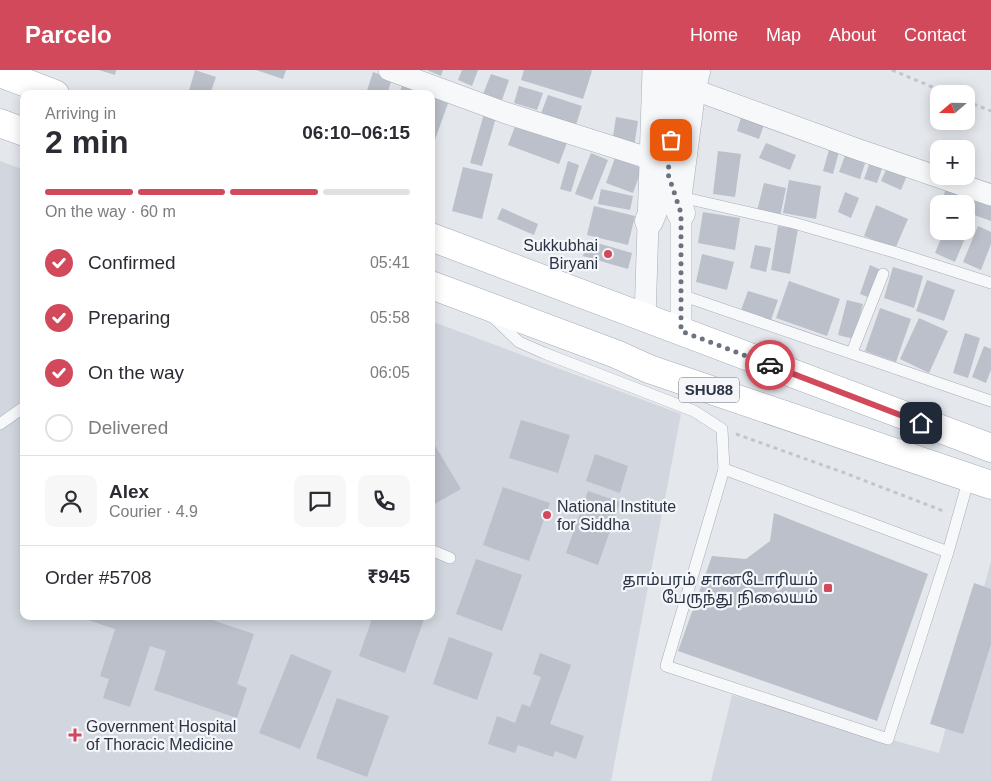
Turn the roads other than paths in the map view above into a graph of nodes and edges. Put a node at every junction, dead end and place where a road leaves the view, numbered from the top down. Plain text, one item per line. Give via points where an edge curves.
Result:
1 (389, 70) edge
2 (653, 70) edge
3 (676, 70) edge
4 (0, 73) edge
5 (697, 80) edge
6 (45, 90) edge
7 (0, 123) edge
8 (20, 130) edge
9 (670, 186) junction
10 (991, 195) edge
11 (649, 221) joint
12 (435, 239) edge
13 (883, 274) dead end
14 (991, 283) edge
15 (435, 287) edge
16 (681, 295) junction
17 (478, 303) junction
18 (645, 318) junction
19 (681, 331) junction
20 (852, 352) junction
21 (991, 401) edge
22 (20, 410) edge
23 (0, 424) edge
24 (991, 448) edge
25 (724, 469) junction
26 (980, 482) edge
27 (435, 552) edge
28 (948, 552) junction
29 (450, 558) dead end

1 - 9 street via 506,113
2 - 9 street
3 - 9 street
4 - 6 main road
5 - 9 street
5 - 10 street via 854,148
7 - 8 main road
9 - 11 street
9 - 14 lane
9 - 16 street
11 - 18 street
12 - 18 main road, SHU88
13 - 20 lane
15 - 17 main road, SHU88
16 - 19 street
16 - 20 lane
17 - 25 lane via 519,342 694,411 722,429
17 - 26 main road, SHU88 via 649,369
18 - 19 main road, SHU88
19 - 24 main road, SHU88
20 - 21 lane
22 - 23 lane
25 - 28 lane
25 - 28 lane via 666,666 888,738
26 - 28 lane via 958,516
27 - 29 lane

